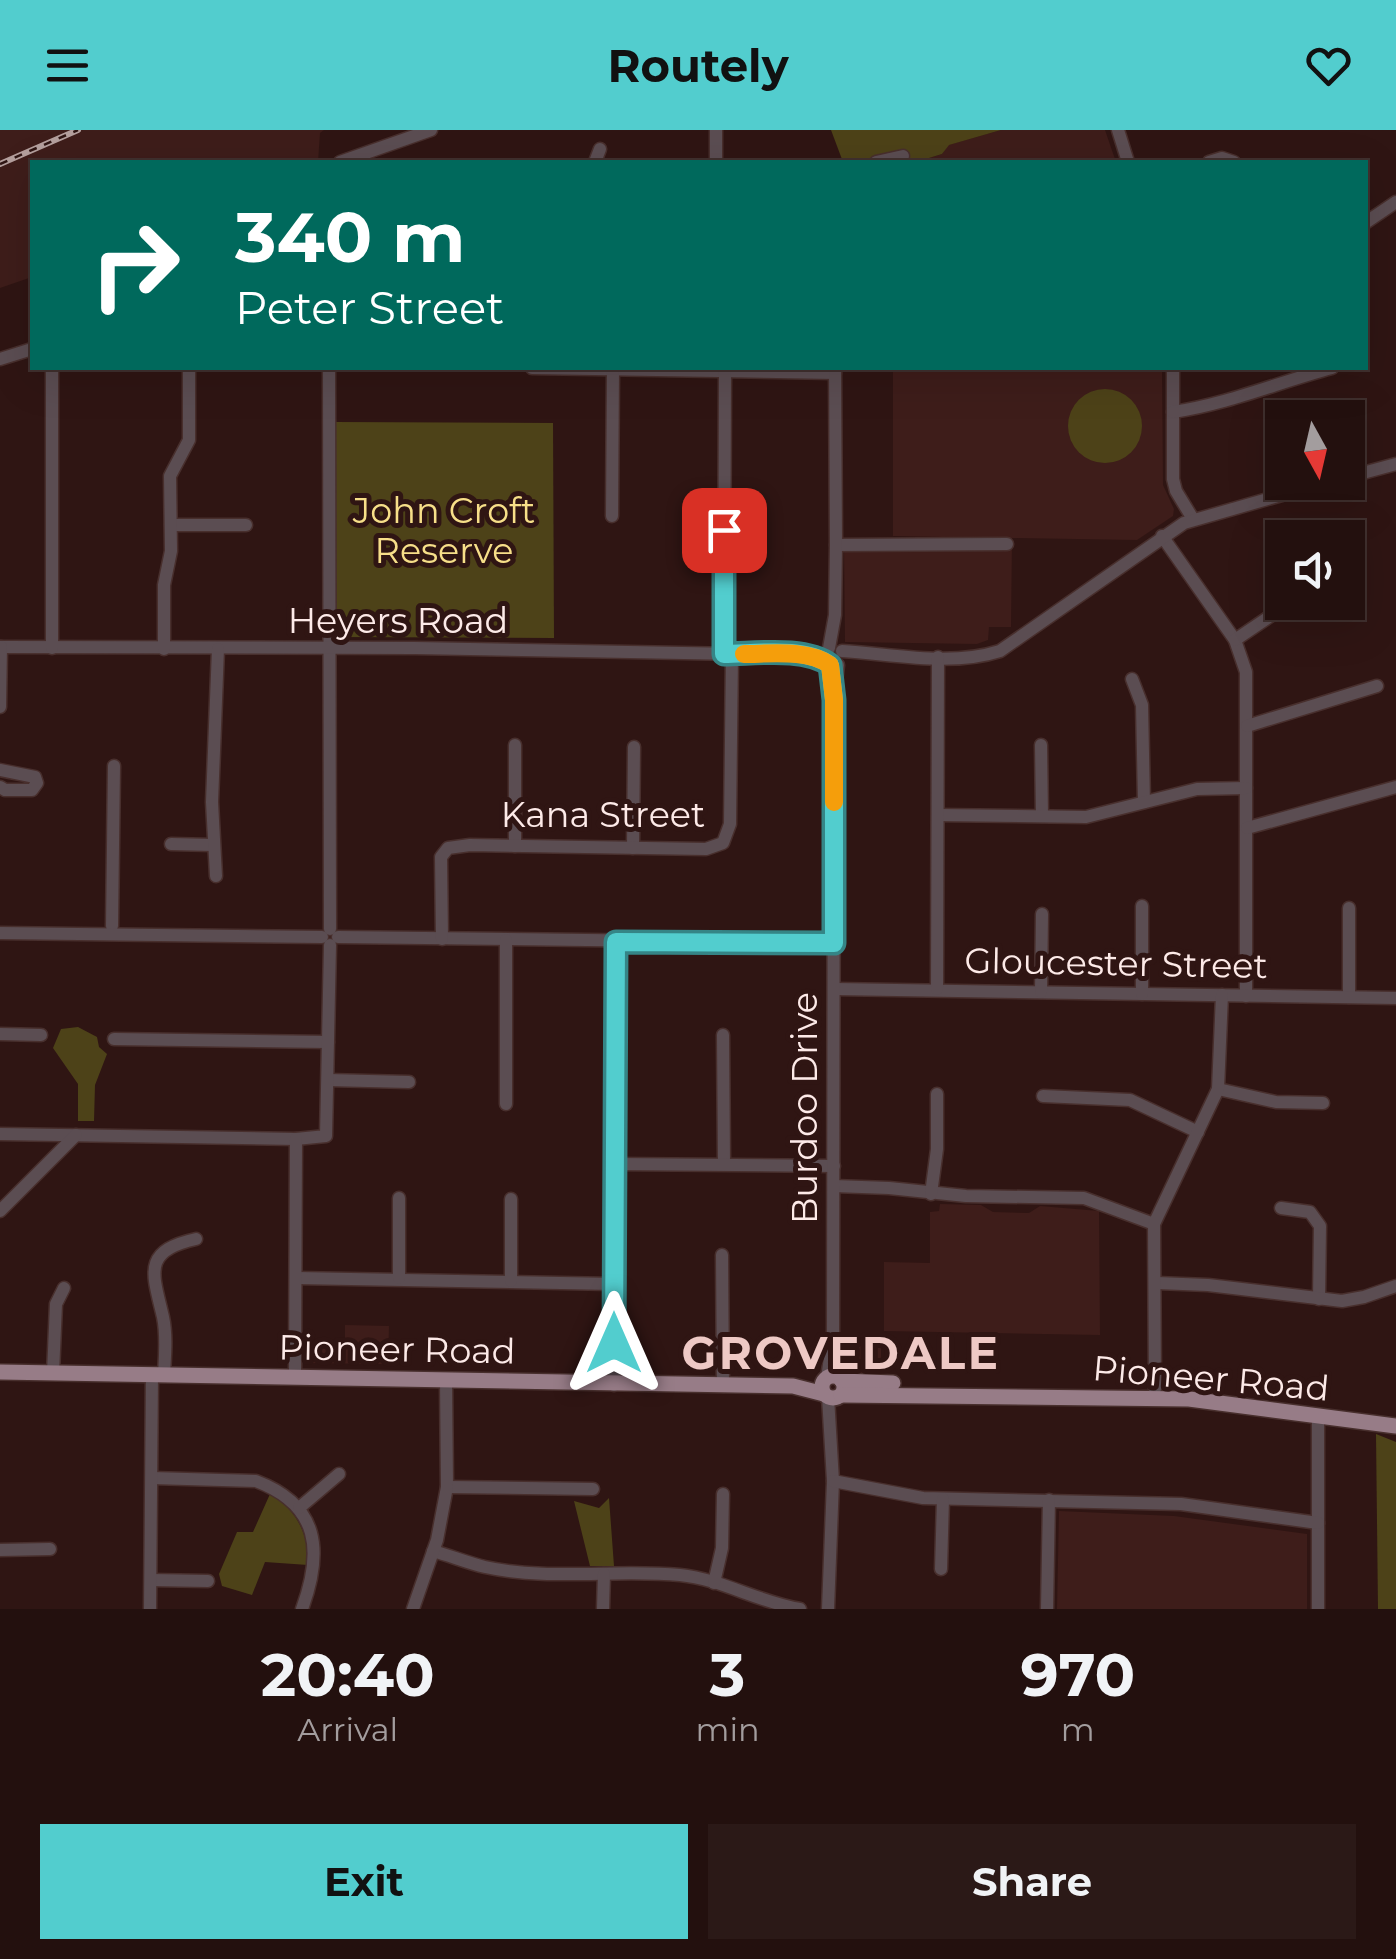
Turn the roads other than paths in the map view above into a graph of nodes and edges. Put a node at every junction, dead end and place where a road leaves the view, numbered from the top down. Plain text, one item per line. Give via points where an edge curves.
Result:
1 (431, 130) edge
2 (716, 130) edge
3 (1118, 130) edge
4 (903, 156) dead end
5 (346, 160) edge
6 (716, 160) edge
7 (885, 160) edge
8 (1127, 160) edge
9 (1396, 202) edge
10 (1368, 220) edge
11 (30, 350) edge
12 (0, 359) edge
13 (52, 370) edge
14 (188, 370) edge
15 (329, 370) edge
16 (612, 370) edge
17 (668, 370) edge
18 (835, 370) edge
19 (1173, 370) edge
20 (1324, 370) edge
21 (725, 371) junction
22 (1173, 412) junction
23 (1396, 464) edge
24 (1365, 472) edge
25 (1265, 499) edge
26 (612, 516) dead end
27 (1192, 519) junction
28 (171, 525) junction
29 (246, 525) dead end
30 (1162, 536) junction
31 (1007, 544) dead end
32 (836, 545) junction
33 (1265, 619) edge
34 (1234, 640) junction
35 (0, 647) edge
36 (52, 648) junction
37 (164, 649) junction
38 (218, 649) junction
39 (328, 650) junction
40 (728, 654) junction
41 (834, 656) junction
42 (940, 658) junction
43 (1132, 678) dead end
44 (1377, 686) dead end
45 (0, 706) edge
46 (1247, 726) junction
47 (515, 745) dead end
48 (1041, 745) dead end
49 (634, 747) dead end
50 (114, 766) dead end
51 (0, 770) edge
52 (0, 787) edge
53 (1396, 787) edge
54 (1246, 788) junction
55 (1144, 802) junction
56 (938, 815) junction
57 (1042, 816) junction
58 (1247, 828) junction
59 (171, 844) dead end
60 (213, 845) junction
61 (515, 846) junction
62 (634, 848) junction
63 (216, 876) dead end
64 (1142, 906) dead end
65 (1349, 908) dead end
66 (1042, 914) dead end
67 (112, 926) dead end
68 (0, 933) edge
69 (330, 937) junction
70 (442, 939) junction
71 (506, 940) junction
72 (616, 942) junction
73 (834, 943) junction
74 (835, 989) junction
75 (937, 989) junction
76 (1041, 992) junction
77 (1142, 994) junction
78 (1222, 995) junction
79 (1246, 996) junction
80 (1349, 996) junction
81 (1396, 998) edge
82 (0, 1034) edge
83 (41, 1034) dead end
84 (723, 1036) dead end
85 (114, 1039) dead end
86 (328, 1042) junction
87 (328, 1080) junction
88 (409, 1082) dead end
89 (1218, 1089) junction
90 (937, 1094) dead end
91 (1042, 1096) dead end
92 (1323, 1103) dead end
93 (506, 1104) dead end
94 (1198, 1132) junction
95 (0, 1134) edge
96 (76, 1135) junction
97 (296, 1138) junction
98 (615, 1164) junction
99 (724, 1164) junction
100 (834, 1166) junction
101 (834, 1186) junction
102 (931, 1194) junction
103 (399, 1198) dead end
104 (511, 1199) dead end
105 (1281, 1208) dead end
106 (0, 1211) edge
107 (1154, 1224) junction
108 (196, 1238) dead end
109 (722, 1255) dead end
110 (297, 1278) junction
111 (399, 1278) junction
112 (511, 1281) junction
113 (1157, 1283) junction
114 (614, 1284) junction
115 (1396, 1286) edge
116 (64, 1288) dead end
117 (1319, 1299) junction
118 (0, 1372) edge
119 (53, 1373) junction
120 (158, 1374) junction
121 (296, 1376) junction
122 (446, 1380) junction
123 (614, 1385) junction
124 (722, 1386) junction
125 (833, 1387) junction
126 (1155, 1393) junction
127 (1318, 1412) junction
128 (1396, 1422) edge
129 (339, 1474) dead end
130 (152, 1478) junction
131 (833, 1481) junction
132 (447, 1487) junction
133 (593, 1488) dead end
134 (723, 1494) dead end
135 (943, 1499) junction
136 (1049, 1500) junction
137 (299, 1508) junction
138 (1318, 1522) junction
139 (50, 1549) dead end
140 (0, 1550) edge
141 (434, 1550) junction
142 (941, 1569) dead end
143 (604, 1574) junction
144 (150, 1580) junction
145 (208, 1581) dead end
146 (714, 1583) junction
147 (150, 1609) edge
148 (302, 1609) edge
149 (414, 1609) edge
150 (603, 1609) edge
151 (800, 1609) edge
152 (828, 1609) edge
153 (1047, 1609) edge
154 (1318, 1609) edge

1 - 5 street
2 - 6 street
3 - 8 street
4 - 7 street
9 - 10 street
11 - 12 street
13 - 36 street
14 - 28 street via 188,440 170,476
15 - 39 street
16 - 26 street
17 - 21 street
18 - 21 street
18 - 32 street, Burdoo Drive
19 - 22 street
20 - 22 street
21 - 40 street
22 - 27 street via 1174,487
23 - 24 street
25 - 27 street, Heyers Road
27 - 30 street, Heyers Road
28 - 29 street
28 - 37 street
30 - 34 street
30 - 42 street, Heyers Road via 998,646
31 - 32 street
32 - 41 street, Burdoo Drive
33 - 34 street
34 - 46 street via 1246,672
35 - 36 street, Heyers Road
35 - 45 street
36 - 37 street, Heyers Road
37 - 38 street, Heyers Road
38 - 39 street, Heyers Road
38 - 60 street
39 - 40 street, Heyers Road
39 - 69 street
40 - 41 street, Heyers Road
40 - 62 street, Kana Street via 728,834 706,849
41 - 42 street, Heyers Road
41 - 73 street, Burdoo Drive
42 - 56 street
43 - 55 street via 1142,705
44 - 46 street
46 - 54 street
47 - 61 street
48 - 57 street
49 - 62 street
50 - 67 street
51 - 52 street via 37,783 32,790
53 - 58 street
54 - 55 street via 1209,787
54 - 58 street
55 - 57 street via 1086,817
56 - 57 street
56 - 75 street
58 - 79 street
59 - 60 street
60 - 63 street
61 - 62 street, Kana Street
61 - 70 street, Kana Street via 442,851
64 - 77 street
65 - 80 street
66 - 76 street
68 - 69 street
69 - 70 street
69 - 86 street
70 - 71 street
71 - 72 street
71 - 93 street
72 - 73 street
72 - 98 street
73 - 74 street, Burdoo Drive
74 - 75 street, Gloucester Street
74 - 100 street, Burdoo Drive
75 - 76 street, Gloucester Street
76 - 77 street, Gloucester Street
77 - 78 street, Gloucester Street
78 - 79 street, Gloucester Street
78 - 89 street
79 - 80 street, Gloucester Street
80 - 81 street, Gloucester Street
82 - 83 street
84 - 99 street
85 - 86 street
86 - 87 street
87 - 88 street
87 - 97 street via 326,1136
89 - 92 street via 1276,1102
89 - 94 street
90 - 102 street
91 - 94 street via 1130,1100
94 - 107 street
95 - 96 street
96 - 97 street
96 - 106 street
97 - 110 street
98 - 99 street
98 - 114 street
99 - 100 street
100 - 101 street, Burdoo Drive
101 - 102 street
101 - 125 street, Burdoo Drive
102 - 107 street via 1084,1198
103 - 111 street
104 - 112 street
105 - 117 street via 1310,1212 1320,1226
107 - 113 street
108 - 120 street via 166,1248 155,1264 164,1320
109 - 124 street
110 - 111 street
110 - 121 street
111 - 112 street
112 - 114 street
113 - 117 street
113 - 126 street
114 - 123 street
115 - 117 street via 1354,1300
116 - 119 street via 56,1304
118 - 119 main road, Pioneer Road
119 - 120 main road, Pioneer Road
120 - 121 main road, Pioneer Road
120 - 130 street
121 - 122 main road, Pioneer Road
122 - 123 main road, Pioneer Road
122 - 132 street
123 - 124 main road, Pioneer Road
124 - 125 main road, Pioneer Road
125 - 126 main road, Pioneer Road
125 - 131 street, Burdoo Drive
126 - 127 main road, Pioneer Road
127 - 128 main road, Pioneer Road
127 - 138 street
129 - 137 street
130 - 137 street via 256,1480
130 - 144 street
131 - 135 street
131 - 152 street, Burdoo Drive
132 - 133 street
132 - 141 street
134 - 146 street
135 - 136 street
135 - 142 street
136 - 138 street via 1182,1504
136 - 153 street
137 - 148 street via 315,1554
138 - 154 street
139 - 140 street
141 - 143 street via 486,1567
141 - 149 street
143 - 146 street
143 - 150 street
144 - 145 street
144 - 147 street
146 - 151 street

